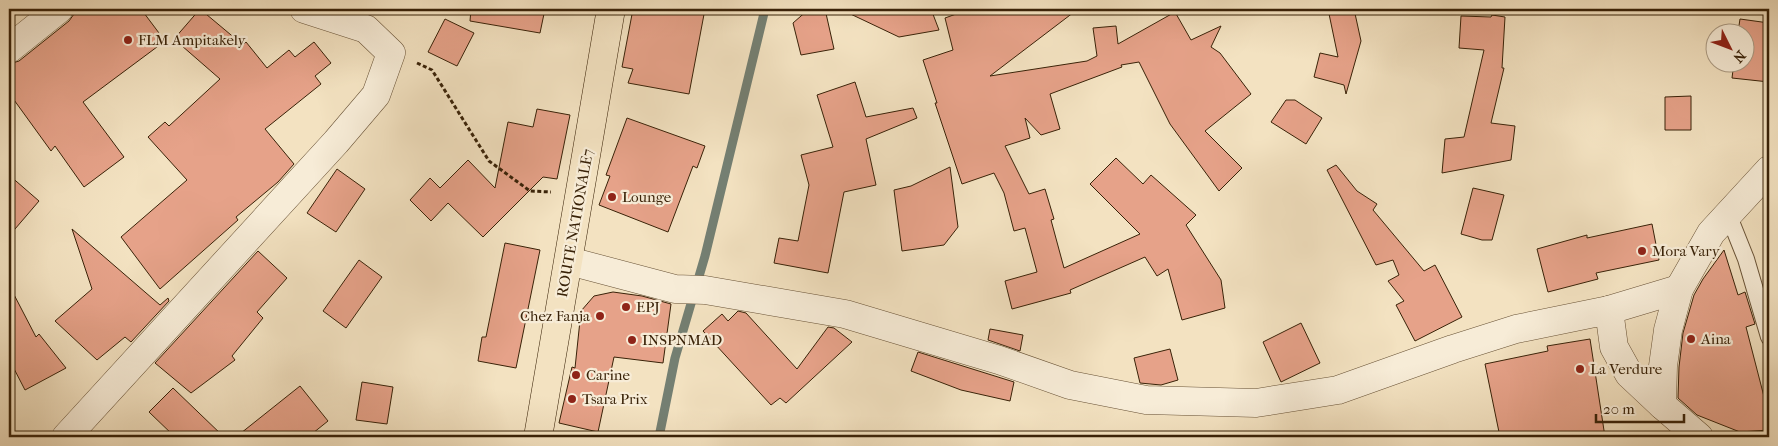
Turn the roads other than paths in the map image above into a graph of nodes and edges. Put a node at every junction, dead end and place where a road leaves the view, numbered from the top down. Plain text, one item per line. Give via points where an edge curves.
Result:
1 (59, 9) edge
2 (304, 9) edge
3 (611, 9) edge
4 (9, 49) edge
5 (1769, 170) edge
6 (1728, 214) junction
7 (569, 261) junction
8 (1679, 289) junction
9 (1609, 310) junction
10 (1769, 337) edge
11 (1662, 405) junction
12 (66, 437) edge
13 (538, 437) edge
14 (1699, 437) edge

1 - 4 street
2 - 12 street via 366,29 391,53 376,95
3 - 7 main road, ROUTE NATIONALE7
5 - 6 street
6 - 8 street via 1711,233
6 - 10 lane via 1746,259
7 - 9 street via 675,289 705,290 845,314 1079,386 1146,400 1256,403 1338,390 1516,329
7 - 13 main road, ROUTE NATIONALE7
8 - 9 street
8 - 11 street via 1668,330
9 - 11 street via 1614,347 1629,374
11 - 14 street

